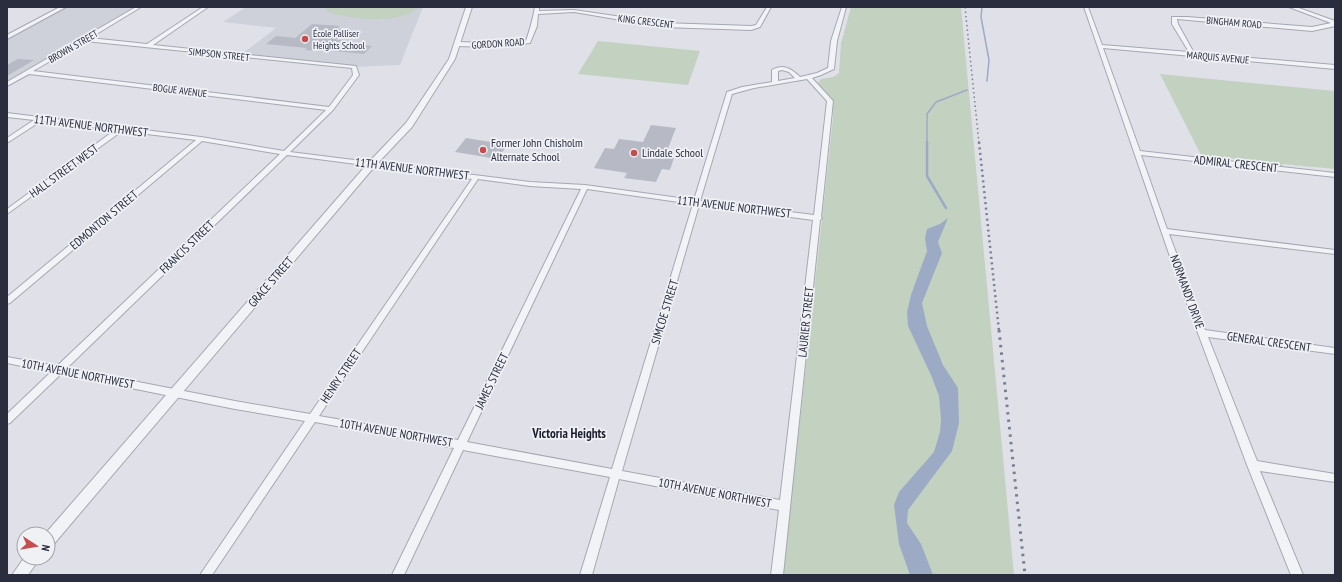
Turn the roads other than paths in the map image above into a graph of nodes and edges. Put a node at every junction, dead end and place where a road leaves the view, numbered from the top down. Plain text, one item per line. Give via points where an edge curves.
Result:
1 (64, 7) edge
2 (139, 7) edge
3 (206, 7) edge
4 (469, 7) edge
5 (537, 7) edge
6 (769, 7) edge
7 (844, 7) edge
8 (1086, 7) edge
9 (1291, 7) edge
10 (535, 13) junction
11 (1335, 24) edge
12 (7, 37) edge
13 (84, 39) junction
14 (457, 44) junction
15 (148, 46) junction
16 (1100, 46) junction
17 (1193, 55) junction
18 (354, 67) joint
19 (1335, 67) edge
20 (28, 72) junction
21 (808, 77) junction
22 (799, 79) junction
23 (775, 82) junction
24 (7, 84) edge
25 (331, 109) junction
26 (7, 114) edge
27 (40, 119) junction
28 (121, 129) junction
29 (201, 139) junction
30 (7, 141) edge
31 (286, 153) junction
32 (1138, 153) junction
33 (372, 164) junction
34 (1335, 175) edge
35 (476, 177) junction
36 (585, 187) junction
37 (698, 202) junction
38 (7, 212) edge
39 (818, 218) junction
40 (1164, 231) junction
41 (1335, 252) edge
42 (7, 301) edge
43 (1202, 332) junction
44 (1335, 351) edge
45 (7, 360) edge
46 (58, 370) junction
47 (176, 393) junction
48 (313, 419) junction
49 (7, 420) edge
50 (461, 445) junction
51 (1252, 465) junction
52 (617, 474) junction
53 (1335, 478) edge
54 (785, 506) junction
55 (56, 532) edge
56 (26, 566) edge
57 (19, 575) edge
58 (206, 575) edge
59 (398, 575) edge
60 (586, 575) edge
61 (777, 575) edge
62 (1297, 575) edge

1 - 12 street
2 - 13 street, BROWN STREET
3 - 15 street
4 - 14 street, GRACE STREET
5 - 10 street, GORDON ROAD
6 - 10 street, KING CRESCENT via 758,26 751,28 663,25 574,11
7 - 21 street, SIMCOE STREET via 834,41 831,69
8 - 16 street, NORMANDY DRIVE
9 - 11 street
10 - 14 street, GORDON ROAD via 534,26 528,42
11 - 17 street, BINGHAM ROAD via 1312,29 1174,18 1174,24
13 - 15 street, SIMPSON STREET
13 - 20 street, BROWN STREET
14 - 33 street, GRACE STREET via 452,59 409,125
15 - 18 street, SIMPSON STREET
16 - 17 street, MARQUIS AVENUE
16 - 32 street, NORMANDY DRIVE
17 - 19 street, MARQUIS AVENUE
18 - 25 street, FRANCIS STREET via 356,75
20 - 24 street, BROWN STREET
20 - 25 street, BOGUE AVENUE
21 - 22 street, SIMCOE STREET
21 - 39 street, LAURIER STREET via 830,101
22 - 23 street, SIMCOE STREET
22 - 23 street via 788,68 782,67 775,70
23 - 37 street, SIMCOE STREET via 729,93
25 - 31 street, FRANCIS STREET
26 - 27 street, 11TH AVENUE NORTHWEST
27 - 28 street, 11TH AVENUE NORTHWEST
27 - 30 street
28 - 29 street, 11TH AVENUE NORTHWEST
28 - 38 street, HALL STREET WEST
29 - 31 street, 11TH AVENUE NORTHWEST
29 - 42 street, EDMONTON STREET
31 - 33 street, 11TH AVENUE NORTHWEST
31 - 46 street, FRANCIS STREET
32 - 34 street, ADMIRAL CRESCENT
32 - 40 street, NORMANDY DRIVE
33 - 35 street, 11TH AVENUE NORTHWEST
33 - 47 street, GRACE STREET
35 - 36 street, 11TH AVENUE NORTHWEST via 530,184
35 - 48 street, HENRY STREET
36 - 37 street, 11TH AVENUE NORTHWEST
36 - 50 street, JAMES STREET
37 - 39 street, 11TH AVENUE NORTHWEST
37 - 52 street, SIMCOE STREET
39 - 54 street, LAURIER STREET
40 - 41 street
40 - 43 street, NORMANDY DRIVE
43 - 44 street, GENERAL CRESCENT
43 - 51 street, NORMANDY DRIVE
45 - 46 street, 10TH AVENUE NORTHWEST
46 - 47 street, 10TH AVENUE NORTHWEST
46 - 49 street, FRANCIS STREET
47 - 48 street, 10TH AVENUE NORTHWEST
47 - 55 street, GRACE STREET
48 - 50 street, 10TH AVENUE NORTHWEST
48 - 58 street, HENRY STREET
50 - 52 street, 10TH AVENUE NORTHWEST
50 - 59 street, JAMES STREET
51 - 53 street
51 - 62 street, NORMANDY DRIVE
52 - 54 street, 10TH AVENUE NORTHWEST
52 - 60 street, SIMCOE STREET
54 - 61 street, LAURIER STREET
56 - 57 street

